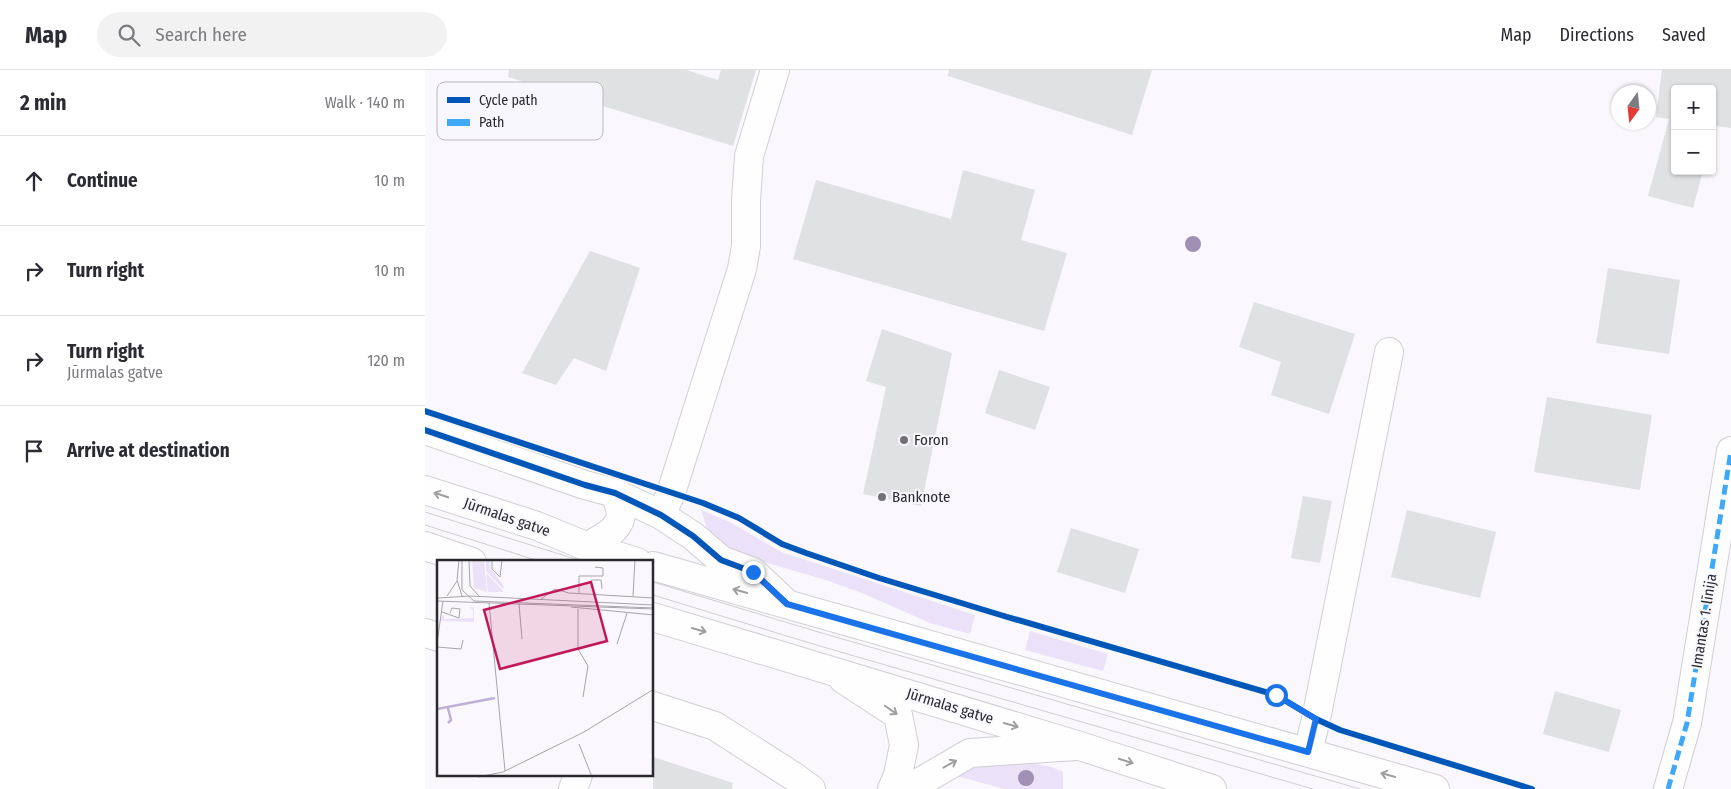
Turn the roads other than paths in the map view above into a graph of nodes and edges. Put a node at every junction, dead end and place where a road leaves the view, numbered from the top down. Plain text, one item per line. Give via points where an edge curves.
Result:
1 (775, 70) edge
2 (1389, 352) dead end
3 (425, 430) edge
4 (1731, 451) edge
5 (425, 490) edge
6 (615, 493) junction
7 (661, 515) junction
8 (425, 546) edge
9 (588, 548) junction
10 (466, 560) edge
11 (630, 560) edge
12 (654, 566) edge
13 (787, 604) junction
14 (654, 617) edge
15 (820, 666) junction
16 (654, 706) edge
17 (1079, 746) junction
18 (1308, 752) junction
19 (578, 776) edge
20 (573, 789) edge
21 (811, 789) edge
22 (891, 789) edge
23 (908, 789) edge
24 (1212, 789) edge
25 (1435, 789) edge
26 (1669, 789) edge

1 - 7 main road via 749,156 746,246 742,270 671,493
2 - 18 main road
3 - 6 main road
4 - 26 main road, Imantas 1. līnija via 1687,723
9 -> 5 main road, Jūrmalas gatve via 537,526
6 - 7 main road
6 - 9 main road via 621,514 618,526
7 - 13 main road via 721,560 753,572
8 - 10 main road
9 - 11 main road, Jūrmalas gatve
13 -> 12 main road
13 - 18 main road
14 -> 15 main road, Jūrmalas gatve
15 -> 17 main road, Jūrmalas gatve
15 -> 22 main road, Jūrmalas gatve via 898,714 904,745 898,775
16 - 21 main road via 715,726
23 -> 17 main road, Jūrmalas gatve via 970,753
17 -> 24 main road, Jūrmalas gatve
25 -> 18 main road
19 - 20 main road

